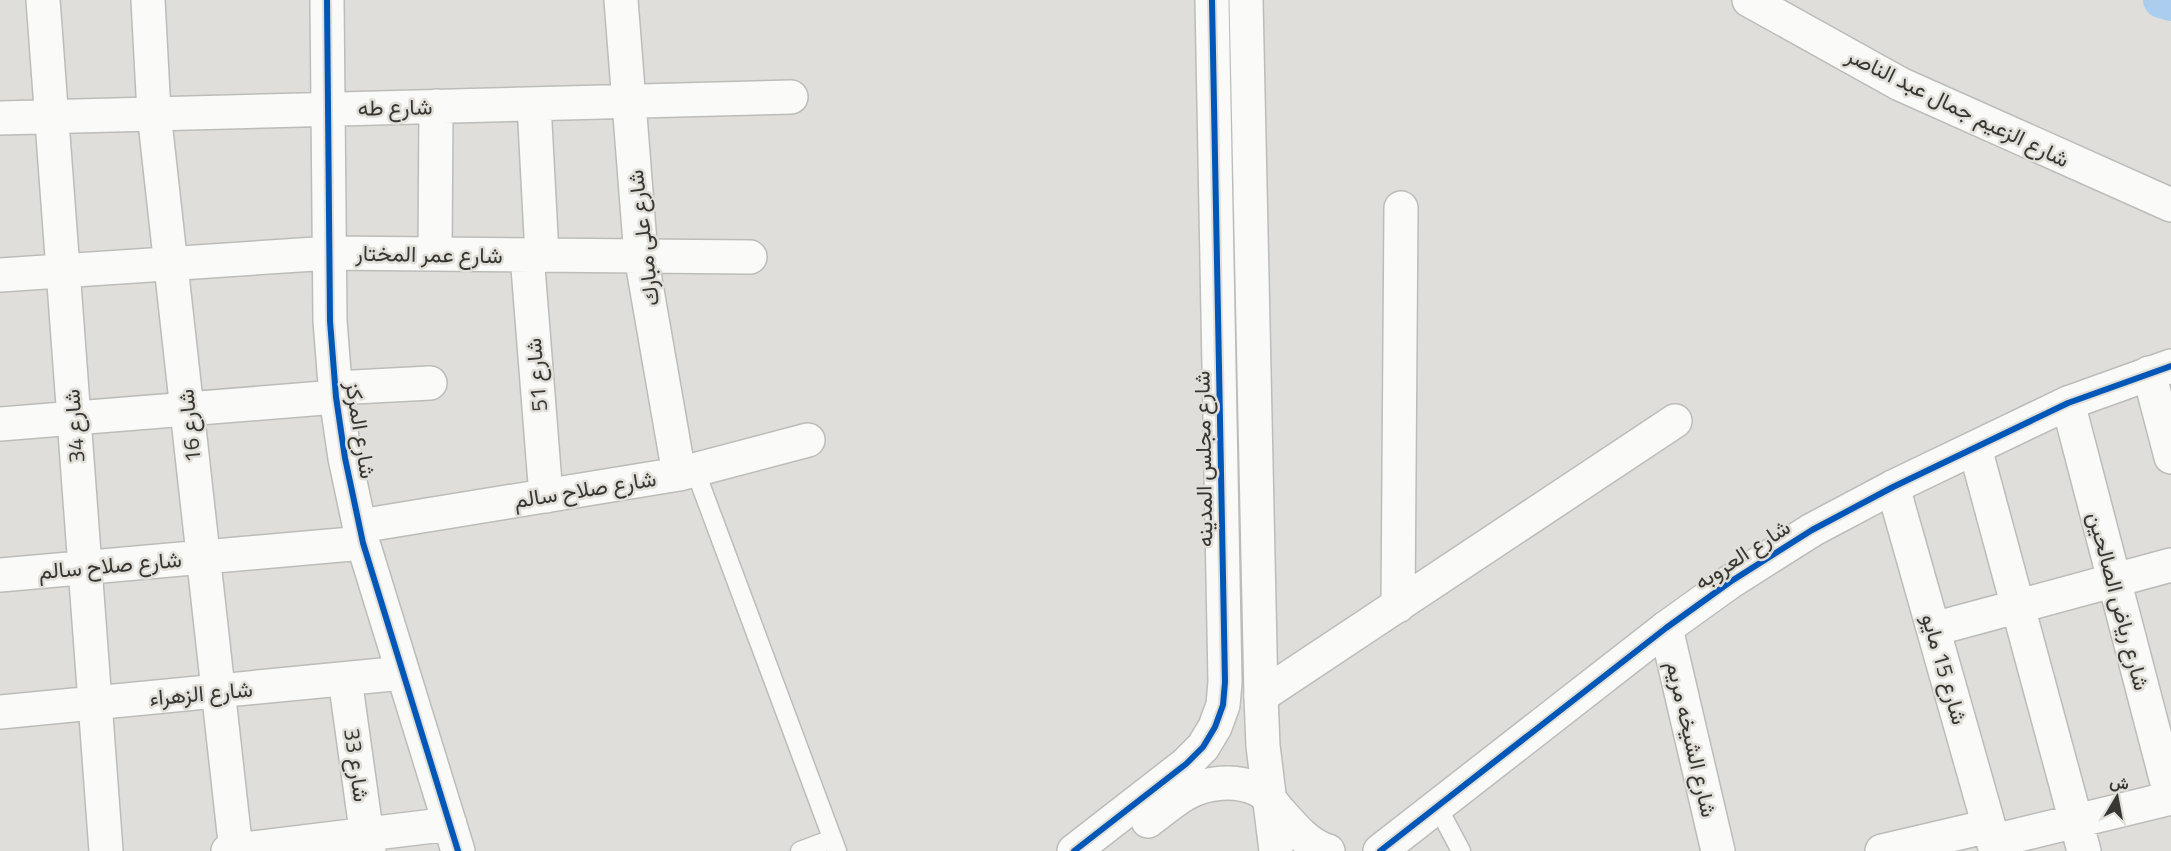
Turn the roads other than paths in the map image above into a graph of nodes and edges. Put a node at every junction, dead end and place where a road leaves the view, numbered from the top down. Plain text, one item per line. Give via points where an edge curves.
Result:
1 (43, 0) edge
2 (148, 0) edge
3 (327, 0) edge
4 (621, 0) edge
5 (1212, 0) edge
6 (1246, 0) edge
7 (1749, 0) edge
8 (791, 97) dead end
9 (629, 101) junction
10 (534, 104) junction
11 (436, 106) junction
12 (328, 109) junction
13 (154, 113) junction
14 (51, 116) junction
15 (0, 118) edge
16 (2171, 205) edge
17 (1401, 208) dead end
18 (330, 253) junction
19 (435, 254) junction
20 (534, 255) junction
21 (641, 256) junction
22 (750, 257) dead end
23 (171, 263) junction
24 (63, 271) junction
25 (0, 275) edge
26 (2160, 370) edge
27 (430, 383) dead end
28 (336, 392) junction
29 (2068, 403) junction
30 (187, 409) junction
31 (74, 418) junction
32 (1675, 421) dead end
33 (0, 424) edge
34 (808, 440) dead end
35 (1975, 448) junction
36 (2171, 458) edge
37 (687, 472) junction
38 (1893, 487) junction
39 (546, 496) junction
40 (362, 534) junction
41 (203, 557) junction
42 (2171, 564) edge
43 (84, 567) junction
44 (0, 575) edge
45 (2114, 580) junction
46 (1398, 606) junction
47 (2018, 606) junction
48 (1665, 628) junction
49 (1934, 629) junction
50 (403, 674) junction
51 (345, 679) junction
52 (218, 691) junction
53 (1261, 696) junction
54 (94, 703) junction
55 (0, 712) edge
56 (2171, 798) edge
57 (1270, 799) junction
58 (1437, 806) junction
59 (2080, 836) edge
60 (454, 837) edge
61 (1993, 839) edge
62 (368, 842) edge
63 (834, 845) edge
64 (105, 851) edge
65 (233, 851) edge
66 (800, 851) edge
67 (1074, 851) edge
68 (1108, 851) edge
69 (1276, 851) edge
70 (1328, 851) edge
71 (1380, 851) edge
72 (1461, 851) edge
73 (1718, 851) edge
74 (1882, 851) edge

1 - 14 street, شارع 34
2 - 13 street, شارع 16
3 - 12 street, شارع المركز
4 - 9 street, شارع على مبارك
5 - 67 street, شارع مجلس المدينه via 1223,705 1203,747 1186,764
6 - 53 street
7 - 16 street, شارع الزعيم جمال عبد الناصر via 1900,84
8 - 9 street, شارع طه
9 - 10 street, شارع طه
9 - 21 street, شارع على مبارك
10 - 11 street, شارع طه
10 - 20 street, شارع 51
11 - 12 street, شارع طه
11 - 19 street
12 - 13 street, شارع طه
12 - 18 street, شارع المركز
13 - 14 street, شارع طه
13 - 23 street, شارع 16
14 - 15 street, شارع طه
14 - 24 street, شارع 34
17 - 46 street
18 - 19 street, شارع عمر المختار
18 - 23 street, شارع عمر المختار
18 - 28 street, شارع المركز
19 - 20 street, شارع عمر المختار
20 - 21 street, شارع عمر المختار
20 - 39 street, شارع 51
21 - 22 street, شارع عمر المختار
21 - 37 street, شارع على مبارك
23 - 24 street, شارع عمر المختار
23 - 30 street, شارع 16
24 - 25 street, شارع عمر المختار
24 - 31 street, شارع 34
26 - 29 street, شارع العروبه
26 - 36 street
27 - 28 street
28 - 30 street
28 - 40 street, شارع المركز via 345,459
29 - 35 street, شارع العروبه
29 - 45 street, شارع رياض الصالحين
30 - 31 street
30 - 41 street, شارع 16
31 - 33 street
31 - 43 street, شارع 34
32 - 46 street
34 - 37 street, شارع صلاح سالم
35 - 38 street, شارع العروبه
35 - 47 street
37 - 39 street, شارع صلاح سالم
37 - 63 lane
38 - 48 street, شارع العروبه via 1812,530
38 - 49 street, شارع 15 مايو
39 - 40 street, شارع صلاح سالم
40 - 41 street, شارع صلاح سالم
40 - 50 street, شارع المركز
41 - 43 street, شارع صلاح سالم
41 - 52 street, شارع 16
42 - 45 street
43 - 44 street, شارع صلاح سالم
43 - 54 street, شارع 34
45 - 47 street
45 - 56 street, شارع رياض الصالحين
46 - 53 street
47 - 49 street
47 - 59 street
48 - 58 street, شارع العروبه
48 - 73 street, شارع الشيخه مريم
49 - 61 street, شارع 15 مايو
50 - 51 street, شارع الزهراء
50 - 60 street, شارع المركز
51 - 52 street, شارع الزهراء
51 - 62 street, شارع 33
52 - 54 street, شارع الزهراء
52 - 65 street, شارع 16
53 - 57 street
54 - 55 street, شارع الزهراء
54 - 64 street, شارع 34
56 - 59 street
57 - 68 street via 1258,789 1234,783 1209,784 1186,794
57 - 69 street
57 - 70 street via 1294,828 1317,848
58 - 71 street, شارع العروبه
58 - 72 lane
59 - 61 street
60 - 62 street
61 - 74 street
62 - 65 street
63 - 66 lane

